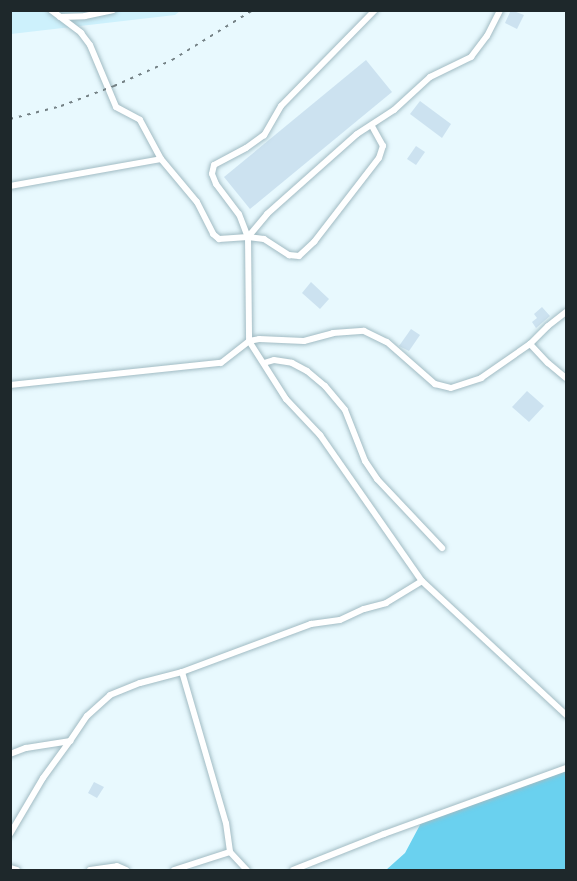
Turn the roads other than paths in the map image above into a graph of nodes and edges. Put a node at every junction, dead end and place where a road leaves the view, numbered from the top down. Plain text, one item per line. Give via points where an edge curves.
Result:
1 (51, 10) edge
2 (113, 10) edge
3 (375, 10) edge
4 (500, 10) edge
5 (59, 17) junction
6 (372, 126) junction
7 (161, 159) junction
8 (10, 186) edge
9 (248, 237) junction
10 (567, 312) edge
11 (249, 341) junction
12 (530, 344) junction
13 (264, 363) junction
14 (567, 378) edge
15 (10, 385) edge
16 (442, 548) dead end
17 (422, 581) junction
18 (182, 672) junction
19 (567, 715) edge
20 (70, 741) junction
21 (10, 754) edge
22 (567, 768) edge
23 (10, 834) edge
24 (230, 852) junction
25 (10, 868) edge
26 (17, 870) edge
27 (90, 870) edge
28 (126, 870) edge
29 (174, 870) edge
30 (247, 870) edge
31 (293, 870) edge

1 - 5 street
2 - 5 street
3 - 9 street via 281,106 264,135 214,165 216,184 239,214
4 - 6 street via 471,57 430,77
5 - 7 street via 90,45 116,107 140,120
6 - 9 street via 357,134 288,195
6 - 9 street via 381,141 382,152 306,251 295,257 264,239
7 - 8 street
7 - 9 street via 197,202 213,234 225,240
9 - 11 street
10 - 12 street
11 - 12 street via 304,341 364,331 387,342 435,384 451,388 481,378
11 - 13 street
11 - 15 street via 221,363
12 - 14 street
13 - 16 street via 292,363 325,386 345,410 365,461 377,479
13 - 17 street via 286,399 320,435
17 - 18 street via 386,603 340,620 311,624
17 - 19 street
18 - 20 street via 110,695 87,716
18 - 24 street via 226,823
20 - 21 street
20 - 23 street
22 - 31 street
24 - 29 street
24 - 30 street
25 - 26 street
27 - 28 street via 117,866

